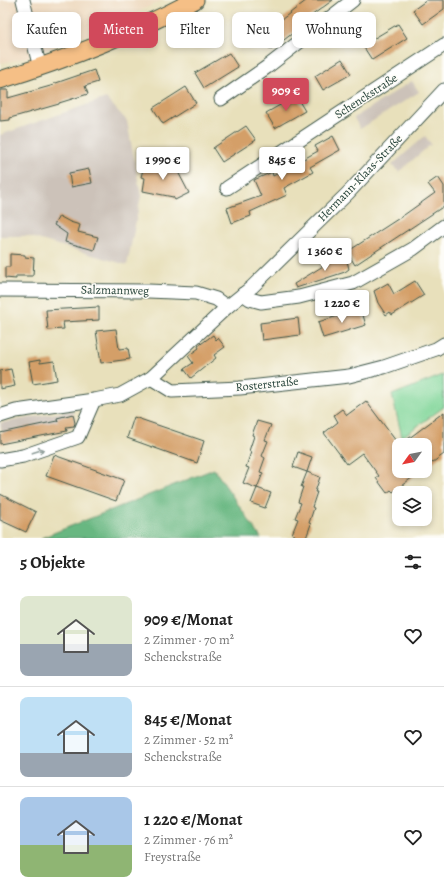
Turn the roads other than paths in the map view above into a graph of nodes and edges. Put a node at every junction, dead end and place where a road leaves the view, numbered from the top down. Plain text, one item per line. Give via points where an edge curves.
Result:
1 (23, 0) edge
2 (195, 0) edge
3 (353, 0) edge
4 (444, 45) edge
5 (40, 68) junction
6 (0, 80) edge
7 (444, 90) edge
8 (221, 99) dead end
9 (227, 188) dead end
10 (444, 226) edge
11 (0, 290) edge
12 (243, 294) junction
13 (227, 308) junction
14 (444, 344) edge
15 (151, 378) junction
16 (94, 400) junction
17 (0, 416) edge
18 (0, 460) edge

1 - 5 street
2 - 5 main road via 155,21
3 - 8 street
4 - 9 street, Schenckstraße
5 - 6 main road
7 - 12 street, Hermann-Klaas-Straße via 348,193
10 - 12 street via 413,249 353,283 299,297 261,302
11 - 13 street, Salzmannweg via 140,290 196,293 216,299
12 - 13 street, Hermann-Klaas-Straße
13 - 15 street, Hermann-Klaas-Straße
14 - 15 street, Rosterstraße via 384,367 349,376 240,388 172,391
15 - 16 street via 120,395
16 - 17 street via 27,409
18 -> 16 street via 23,456 78,436

